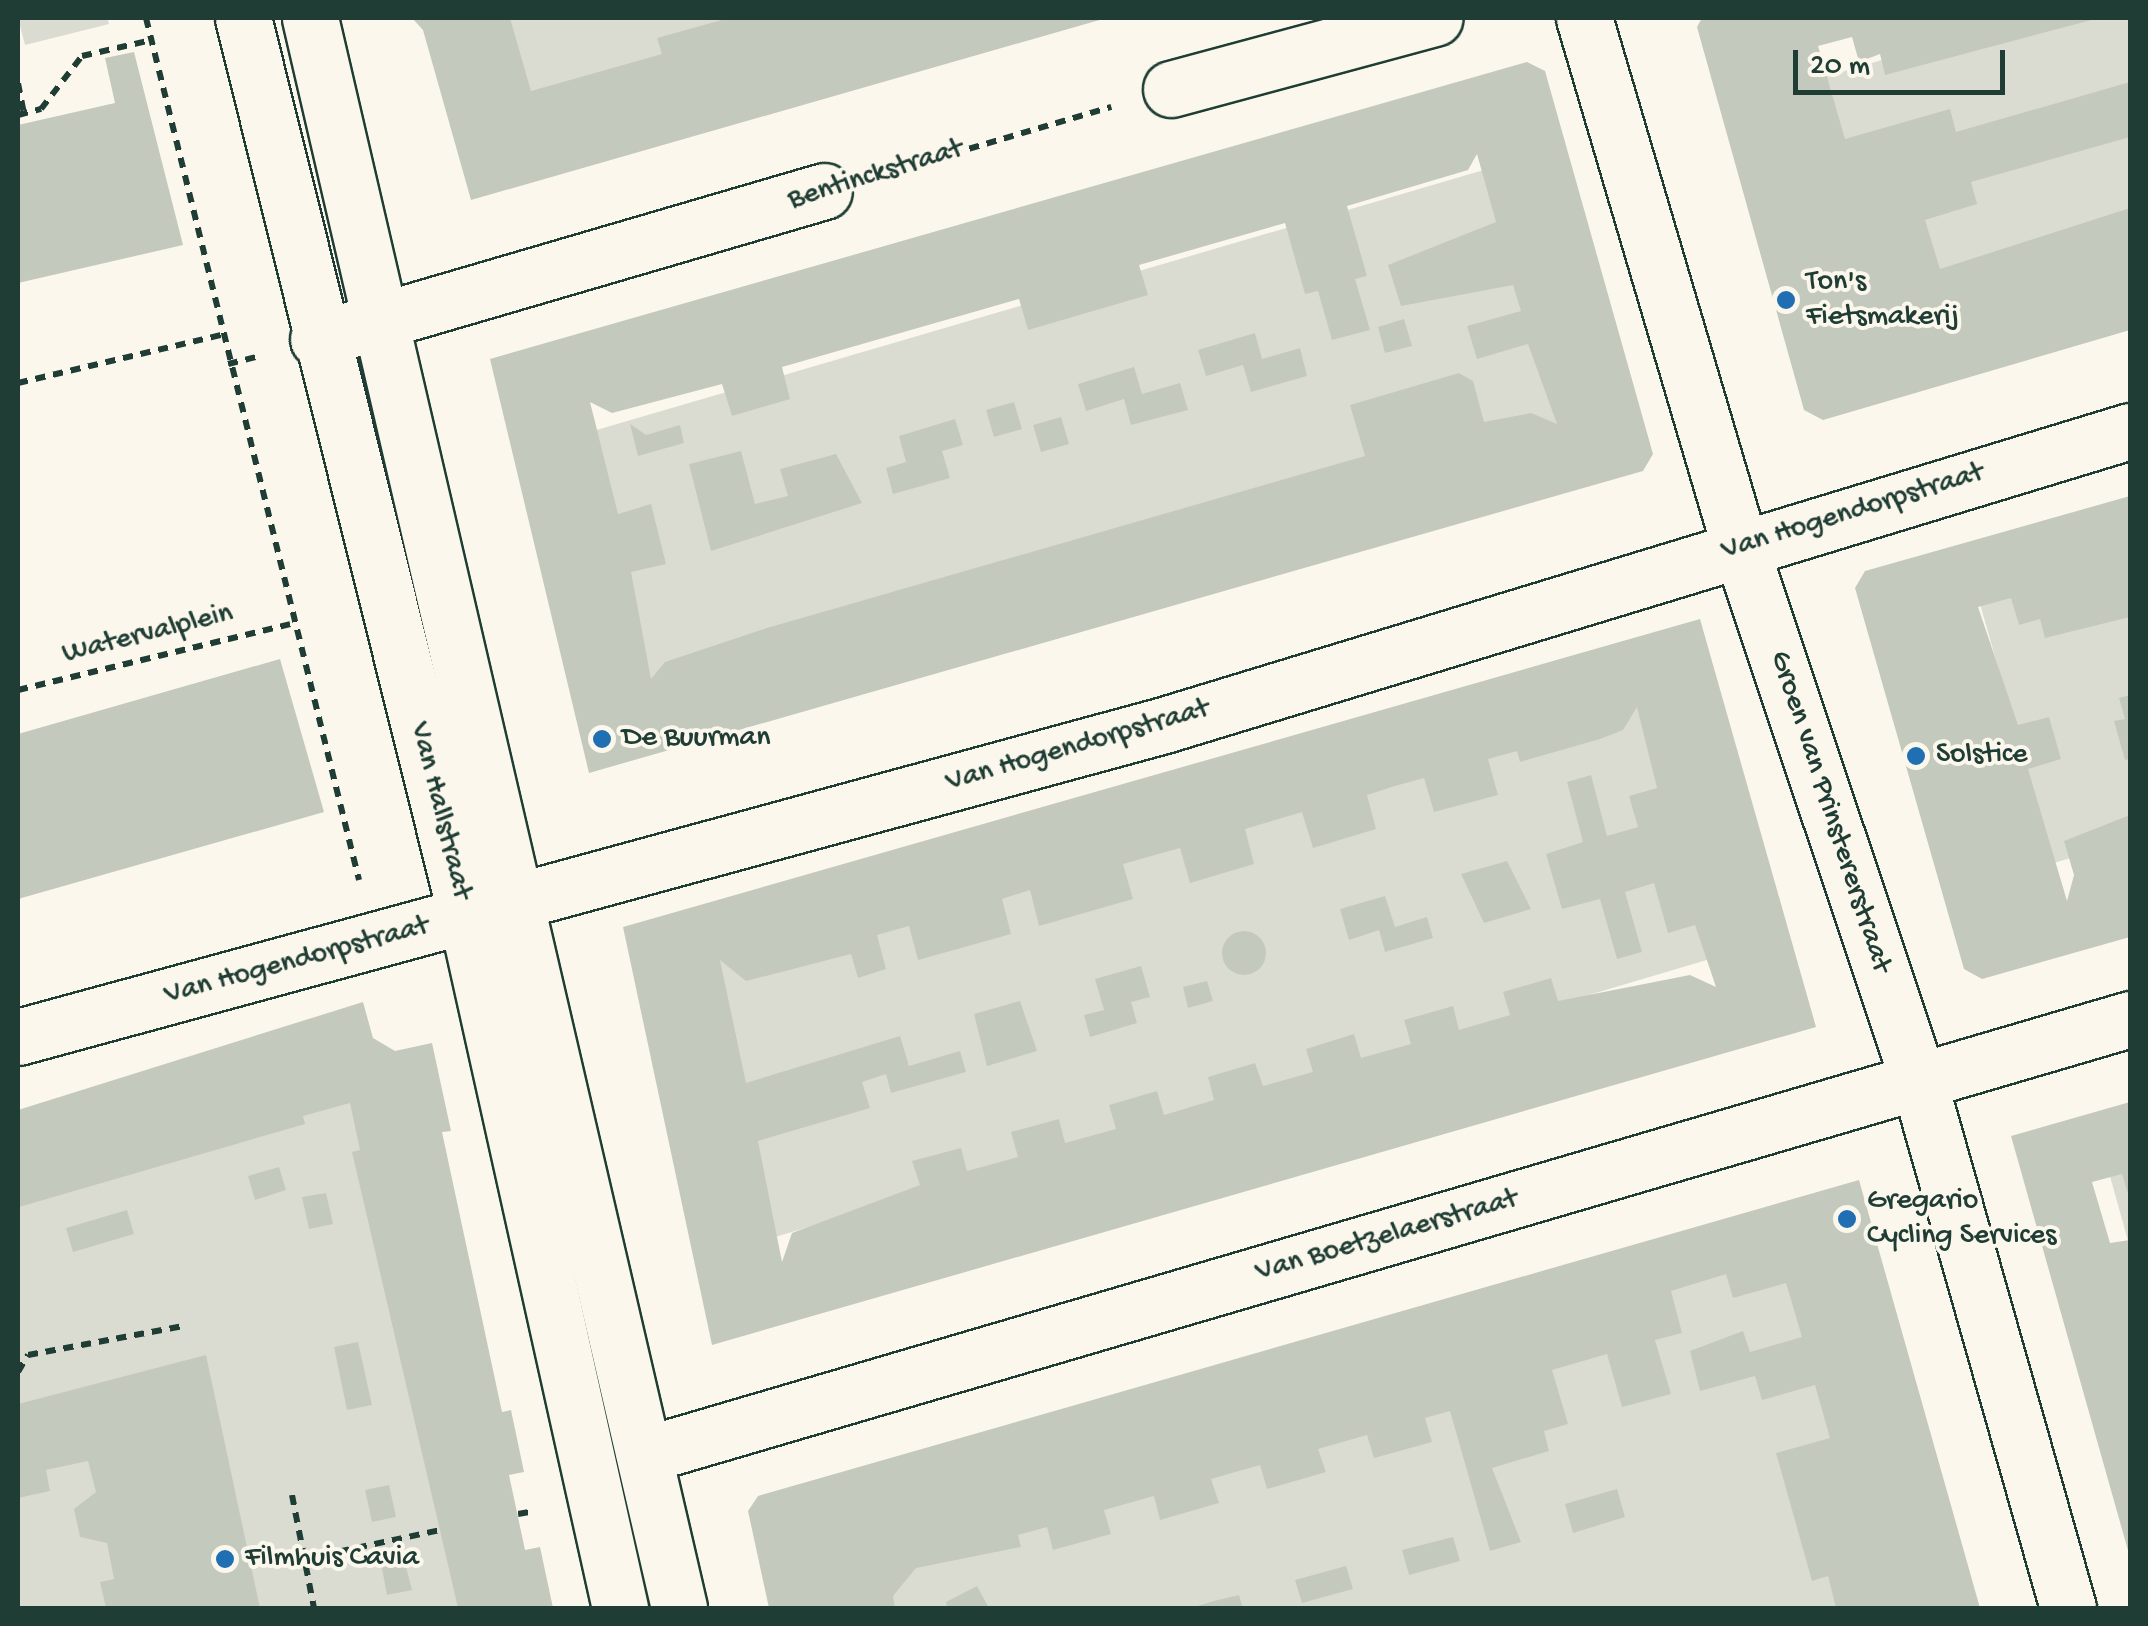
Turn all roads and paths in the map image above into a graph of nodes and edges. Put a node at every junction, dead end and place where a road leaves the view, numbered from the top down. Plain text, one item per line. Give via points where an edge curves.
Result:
1 (146, 18) edge
2 (243, 18) edge
3 (310, 18) edge
4 (1435, 18) edge
5 (1584, 18) edge
6 (152, 40) junction
7 (18, 83) edge
8 (1171, 89) joint
9 (21, 114) edge
10 (824, 192) joint
11 (383, 324) junction
12 (221, 336) junction
13 (295, 346) junction
14 (228, 364) junction
15 (18, 383) edge
16 (2130, 430) edge
17 (1740, 547) junction
18 (290, 624) junction
19 (18, 690) edge
20 (491, 908) junction
21 (375, 941) junction
22 (2130, 1018) edge
23 (18, 1037) edge
24 (1919, 1082) junction
25 (183, 1326) dead end
26 (18, 1372) edge
27 (644, 1455) junction
28 (292, 1495) dead end
29 (441, 1530) dead end
30 (304, 1558) junction
31 (314, 1608) edge
32 (620, 1608) edge
33 (678, 1608) edge
34 (2068, 1608) edge

1 - 6 path
2 - 13 street, Van Hallstraat
3 - 11 street, Van Hallstraat
4 - 8 street
5 - 17 street, Groen van Prinstererstraat
6 - 9 path via 82,56 41,109
6 - 12 path
7 - 9 path
8 - 10 path, Bentinckstraat
10 - 11 street, Bentinckstraat
11 - 13 street, Bentinckstraat
11 - 20 street, Van Hallstraat
12 - 14 path
12 - 15 path
13 - 14 path
13 - 20 street, Van Hallstraat
14 - 18 path
16 - 17 street, Van Hogendorpstraat
17 - 20 street, Van Hogendorpstraat via 1164,725
17 - 24 street, Groen van Prinstererstraat
18 - 19 path, Watervalplein
18 - 21 path
20 - 21 street, Van Hogendorpstraat
20 - 27 street, Van Hallstraat
20 - 32 street, Van Hallstraat
21 - 23 street, Van Hogendorpstraat
22 - 24 street, Van Boetzelaerstraat
24 - 27 street, Van Boetzelaerstraat
24 - 34 street, Groen van Prinstererstraat
25 - 26 path via 28,1356
27 - 33 street, Van Hallstraat
28 - 30 path
29 - 30 path
30 - 31 path

